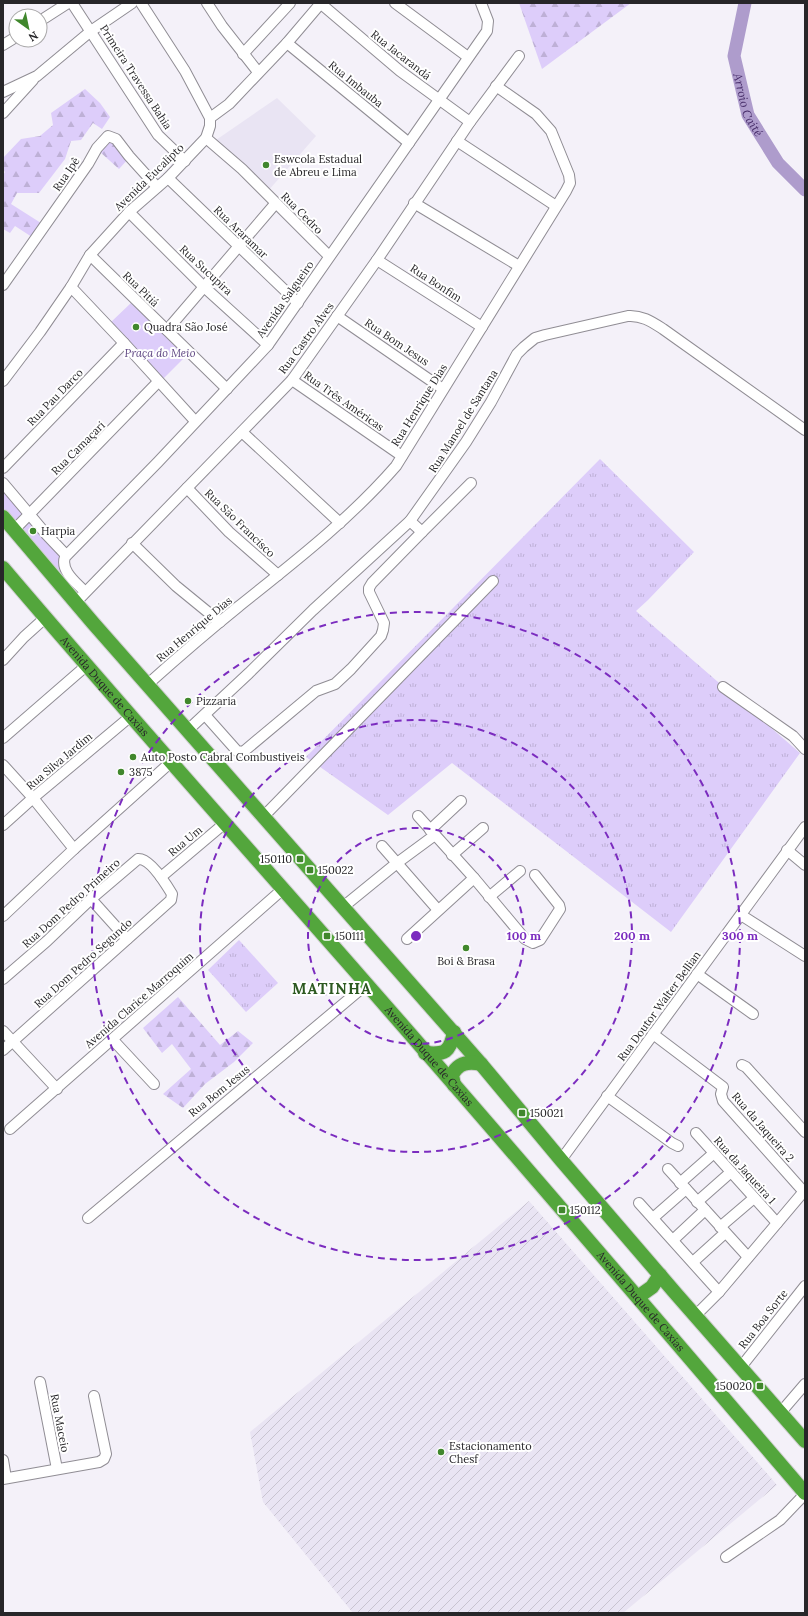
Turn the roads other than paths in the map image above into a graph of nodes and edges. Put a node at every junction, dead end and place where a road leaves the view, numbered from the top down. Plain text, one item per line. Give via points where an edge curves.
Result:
1 (68, 3) edge
2 (72, 3) edge
3 (132, 3) edge
4 (141, 3) edge
5 (207, 3) edge
6 (321, 3) edge
7 (395, 3) edge
8 (482, 3) edge
9 (283, 5) edge
10 (48, 16) edge
11 (91, 32) junction
12 (287, 43) junction
13 (243, 54) junction
14 (519, 56) dead end
15 (468, 57) junction
16 (258, 72) junction
17 (37, 76) junction
18 (496, 86) junction
19 (3, 92) edge
20 (439, 99) junction
21 (3, 113) edge
22 (210, 118) junction
23 (470, 122) junction
24 (206, 138) junction
25 (457, 141) junction
26 (409, 143) junction
27 (185, 160) junction
28 (168, 178) junction
29 (158, 187) junction
30 (414, 203) junction
31 (275, 204) junction
32 (556, 206) junction
33 (129, 212) junction
34 (239, 245) junction
35 (90, 255) junction
36 (329, 256) junction
37 (378, 260) junction
38 (520, 266) junction
39 (3, 285) edge
40 (204, 286) junction
41 (71, 287) junction
42 (298, 303) junction
43 (337, 316) junction
44 (482, 327) junction
45 (167, 330) junction
46 (124, 343) junction
47 (268, 345) junction
48 (292, 380) junction
49 (3, 381) edge
50 (158, 382) junction
51 (443, 388) junction
52 (228, 389) junction
53 (195, 422) junction
54 (805, 430) edge
55 (242, 432) junction
56 (402, 456) junction
57 (3, 468) edge
58 (3, 483) edge
59 (471, 483) dead end
60 (187, 488) junction
61 (30, 514) junction
62 (3, 517) edge
63 (410, 521) junction
64 (340, 522) junction
65 (14, 530) junction
66 (422, 532) junction
67 (132, 544) junction
68 (66, 555) junction
69 (3, 568) edge
70 (278, 575) junction
71 (493, 581) dead end
72 (81, 597) junction
73 (45, 618) junction
74 (220, 622) junction
75 (3, 660) edge
76 (86, 666) junction
77 (148, 684) junction
78 (723, 687) dead end
79 (205, 715) junction
80 (131, 716) junction
81 (188, 730) junction
82 (3, 738) edge
83 (805, 749) edge
84 (171, 762) junction
85 (3, 765) edge
86 (33, 798) junction
87 (461, 801) dead end
88 (264, 816) junction
89 (418, 816) dead end
90 (225, 823) junction
91 (3, 825) edge
92 (805, 827) edge
93 (483, 828) dead end
94 (432, 832) junction
95 (382, 846) dead end
96 (74, 849) junction
97 (787, 850) junction
98 (452, 855) junction
99 (397, 863) junction
100 (805, 865) edge
101 (520, 871) dead end
102 (535, 875) dead end
103 (161, 877) junction
104 (474, 878) junction
105 (283, 889) junction
106 (170, 891) joint
107 (489, 897) junction
108 (91, 899) junction
109 (343, 907) junction
110 (438, 910) junction
111 (741, 915) junction
112 (3, 916) edge
113 (128, 939) junction
114 (407, 939) dead end
115 (805, 956) edge
116 (697, 974) junction
117 (3, 979) edge
118 (367, 984) junction
119 (753, 1014) dead end
120 (3, 1031) edge
121 (454, 1032) junction
122 (653, 1034) junction
123 (113, 1040) junction
124 (13, 1043) junction
125 (3, 1050) edge
126 (425, 1053) junction
127 (481, 1064) junction
128 (742, 1065) dead end
129 (154, 1084) dead end
130 (454, 1085) junction
131 (57, 1089) junction
132 (607, 1096) junction
133 (10, 1129) dead end
134 (805, 1132) edge
135 (696, 1133) dead end
136 (678, 1146) dead end
137 (714, 1153) junction
138 (561, 1160) junction
139 (668, 1169) dead end
140 (731, 1172) junction
141 (683, 1186) junction
142 (804, 1191) edge
143 (754, 1198) junction
144 (697, 1202) junction
145 (640, 1203) dead end
146 (705, 1210) junction
147 (88, 1218) dead end
148 (653, 1218) junction
149 (777, 1223) junction
150 (723, 1230) junction
151 (673, 1240) junction
152 (748, 1257) junction
153 (693, 1262) junction
154 (660, 1275) junction
155 (805, 1286) edge
156 (719, 1292) junction
157 (638, 1297) junction
158 (695, 1316) junction
159 (741, 1367) junction
160 (40, 1382) dead end
161 (805, 1384) edge
162 (94, 1396) dead end
163 (781, 1412) junction
164 (805, 1441) edge
165 (3, 1460) edge
166 (57, 1469) junction
167 (5, 1479) edge
168 (805, 1494) edge
169 (726, 1557) dead end

1 - 10 street
2 - 11 street, Primeira Travessa Bahia
3 - 11 street
4 - 22 street via 185,71
5 - 13 street
6 - 12 street
6 - 20 street, Rua Jacarandá via 400,71
7 - 15 street
8 - 15 street, Avenida Salgueiro via 488,21 487,31
9 - 13 street
11 - 17 street
11 - 27 street, Primeira Travessa Bahia via 158,135
12 - 16 street
12 - 26 street, Rua Imbauba
13 - 16 street
14 - 18 street, Rua Castro Alves
15 - 20 street, Avenida Salgueiro
16 - 22 street via 229,104
17 - 19 street
17 - 21 street
18 - 23 street, Rua Castro Alves
18 - 32 street, Rua Henrique Dias via 536,114 551,131 570,180
20 - 23 street, Rua Jacarandá
20 - 26 street, Avenida Salgueiro
22 - 24 street
23 - 25 street, Rua Castro Alves
24 - 27 street, Avenida Eucalipto
24 - 31 street, Rua Cedro via 242,169
25 - 30 street, Rua Castro Alves
25 - 32 street
26 - 36 street, Avenida Salgueiro
27 - 28 street, Avenida Eucalipto
28 - 29 street, Avenida Eucalipto
28 - 34 street, Rua Araramar
29 - 33 street, Avenida Eucalipto
29 - 39 street, Rua Ipê via 116,139 108,136
30 - 37 street, Rua Castro Alves
30 - 38 street
31 - 34 street
31 - 36 street, Rua Cedro
32 - 38 street, Rua Henrique Dias
33 - 35 street, Avenida Eucalipto
33 - 40 street, Rua Sucupira
34 - 40 street
34 - 42 street, Rua Araramar
35 - 41 street, Avenida Eucalipto
35 - 45 street, Rua Pitiá
36 - 42 street, Avenida Salgueiro
37 - 43 street, Rua Castro Alves
37 - 44 street, Rua Bonfim
38 - 44 street, Rua Henrique Dias
40 - 45 street
40 - 47 street, Rua Sucupira
41 - 46 street
41 - 49 street, Avenida Eucalipto
42 - 47 street, Avenida Salgueiro
43 - 48 street, Rua Castro Alves
43 - 51 street, Rua Bom Jesus
44 - 51 street, Rua Henrique Dias
45 - 52 street, Rua Pitiá
46 - 50 street
46 - 57 street, Rua Pau Darco
47 - 52 street, Avenida Salgueiro
48 - 55 street, Rua Castro Alves
48 - 56 street, Rua Três Américas
50 - 53 street
50 - 61 street, Rua Camaçari
51 - 56 street, Rua Henrique Dias
52 - 53 street, Avenida Salgueiro
53 - 68 street, Avenida Salgueiro
54 - 63 street, Rua Manoel de Santana via 648,319 633,315 621,317 535,338 524,347 517,354 466,442
55 - 60 street, Rua Castro Alves
55 - 64 street
56 - 64 street, Rua Henrique Dias via 369,496
58 - 61 street
59 - 66 street
60 - 67 street, Rua Castro Alves
60 - 70 street, Rua São Francisco via 229,532
61 - 65 street, Rua Camaçari
61 - 68 street
62 - 65 highway
63 - 66 street
63 - 79 street, Rua Manoel de Santana via 313,610
64 - 70 street, Rua Henrique Dias via 308,552
65 - 72 highway
66 - 79 street via 369,588 384,623 382,634 335,684 316,691 243,752 237,751
67 - 72 street, Rua Castro Alves
67 - 74 street via 176,586
68 - 72 street via 66,570
69 - 73 highway, Avenida Duque de Caxias
70 - 74 street, Rua Henrique Dias
71 - 88 street
72 - 77 highway
73 - 75 street
73 - 76 highway, Avenida Duque de Caxias
74 - 77 street, Rua Henrique Dias
76 - 80 highway, Avenida Duque de Caxias
76 - 82 street
77 - 81 highway
78 - 83 street via 793,736
79 - 81 street, Rua Manoel de Santana
80 - 84 highway, Avenida Duque de Caxias
80 - 86 street, Rua Silva Jardim
81 - 88 highway
84 - 90 highway, Avenida Duque de Caxias
84 - 96 street
85 - 86 street
86 - 91 street, Rua Silva Jardim
86 - 96 street
87 - 94 street
88 - 109 highway
89 - 94 street
90 - 103 street, Rua Um
90 - 105 highway, Avenida Duque de Caxias
92 - 97 street, Rua Doutor Walter Bellian
93 - 98 street
94 - 98 street
94 - 99 street
95 - 99 street
96 - 112 street
97 - 100 street
97 - 111 street, Rua Doutor Walter Bellian
98 - 104 street
99 - 109 street
99 - 110 street
101 - 107 street
102 - 107 street via 560,909 537,942 525,939
103 - 106 street, Rua Dom Pedro Primeiro
103 - 108 street, Rua Dom Pedro Primeiro via 147,862 138,859
104 - 107 street
104 - 110 street
105 - 118 highway, Avenida Duque de Caxias
105 - 123 street, Avenida Clarice Marroquim
106 - 113 street, Rua Dom Pedro Segundo via 171,900
108 - 113 street
108 - 117 street, Rua Dom Pedro Primeiro
109 - 121 highway
110 - 114 street
111 - 115 street
111 - 116 street, Rua Doutor Walter Bellian
113 - 124 street, Rua Dom Pedro Segundo
116 - 119 street
116 - 122 street, Rua Doutor Walter Bellian
118 - 126 highway, Avenida Duque de Caxias
118 - 147 street, Rua Bom Jesus
120 - 124 street
121 - 126 highway via 446,1052
121 - 127 highway
122 - 132 street, Rua Doutor Walter Bellian
122 - 142 street, Rua da Jaqueira 2 via 722,1091 723,1100
123 - 129 street
123 - 131 street, Avenida Clarice Marroquim
124 - 125 street, Rua Dom Pedro Segundo
124 - 131 street
126 - 130 highway, Avenida Duque de Caxias
127 - 130 highway via 469,1063 459,1066 452,1075
127 - 138 highway
128 - 134 street
130 - 157 highway, Avenida Duque de Caxias
131 - 133 street, Avenida Clarice Marroquim
132 - 136 street
132 - 138 street, Rua Doutor Walter Bellian
135 - 137 street, Rua da Jaqueira 1
137 - 140 street, Rua da Jaqueira 1
137 - 141 street
138 - 154 highway
139 - 141 street
140 - 143 street, Rua da Jaqueira 1
140 - 144 street
141 - 144 street
141 - 148 street
142 - 149 street
143 - 149 street, Rua da Jaqueira 1
143 - 150 street
144 - 146 street
145 - 148 street
146 - 150 street
146 - 151 street
148 - 151 street
149 - 152 street
150 - 152 street
150 - 153 street
151 - 153 street
152 - 156 street
153 - 156 street
154 - 157 highway via 652,1287
154 - 158 highway
155 - 159 street, Rua Boa Sorte
156 - 158 street
157 - 168 highway, Avenida Duque de Caxias
158 - 159 highway
159 - 163 highway
160 - 166 street, Rua Maceio
161 - 163 street
162 - 166 street via 106,1454 104,1459
163 - 164 highway
165 - 167 street
166 - 167 street
168 - 169 street via 780,1520

